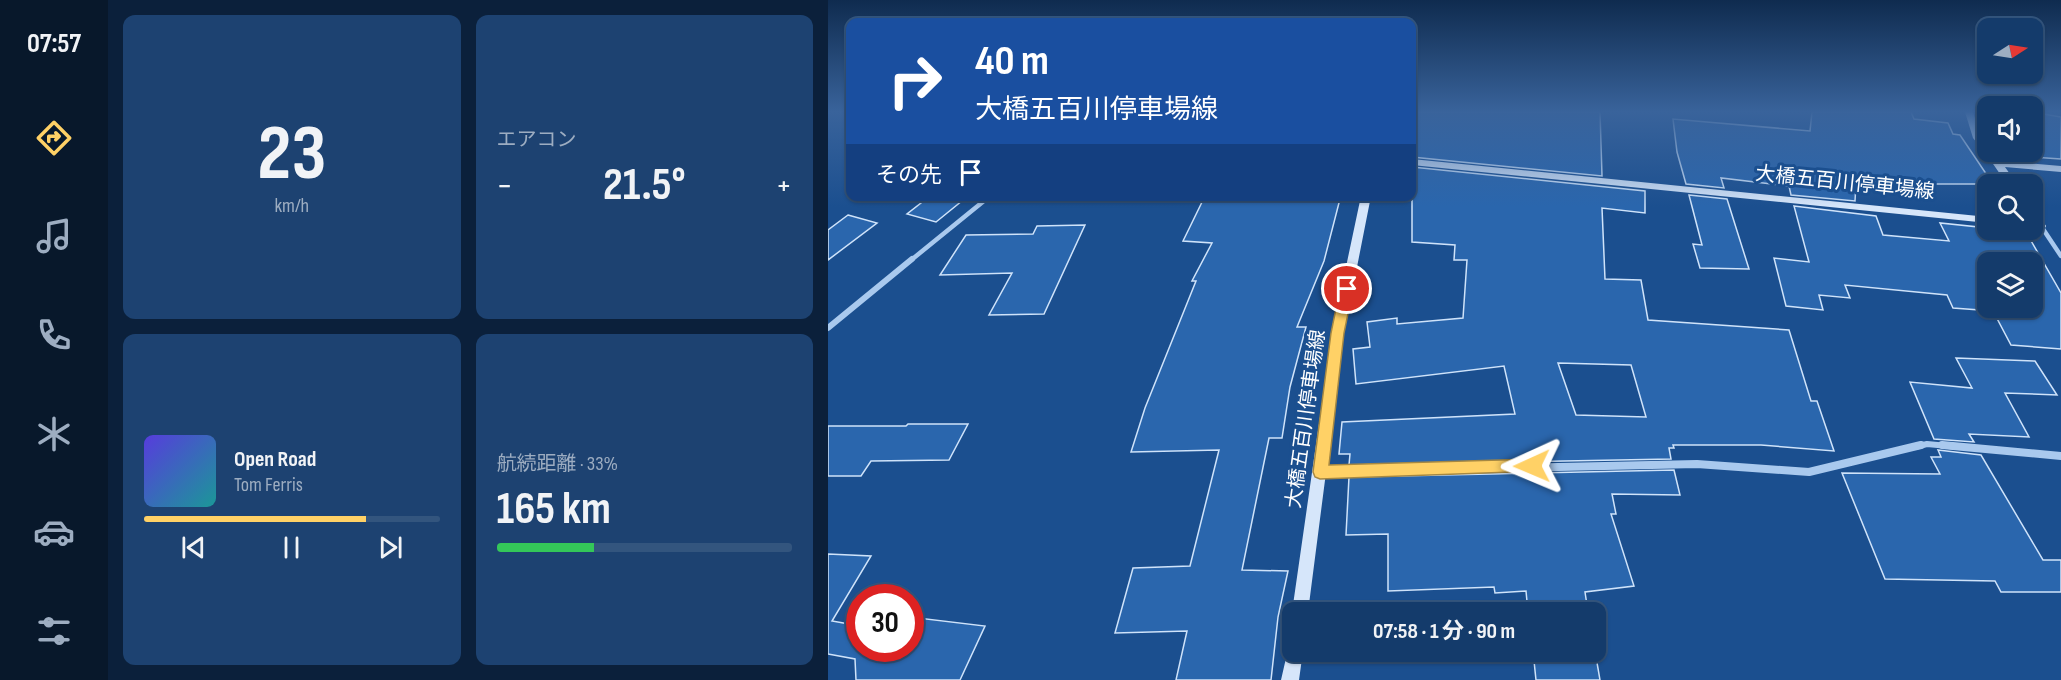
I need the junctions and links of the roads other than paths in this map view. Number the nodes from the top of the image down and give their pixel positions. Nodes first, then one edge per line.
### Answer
1 (1416, 162) edge
2 (1998, 164) joint
3 (2061, 169) edge
4 (2005, 174) edge
5 (984, 201) edge
6 (1365, 201) edge
7 (1977, 219) edge
8 (2043, 232) edge
9 (2061, 255) edge
10 (828, 328) edge
11 (2061, 456) edge
12 (1320, 472) junction
13 (1301, 602) edge
14 (1293, 662) edge
15 (1290, 680) edge

1 - 7 main road, 大橋五百川停車場線
2 - 3 main road
2 - 4 main road
5 - 10 street
6 - 12 main road, 大橋五百川停車場線
8 - 9 street
11 - 12 street
12 - 13 main road, 大橋五百川停車場線
14 - 15 main road

